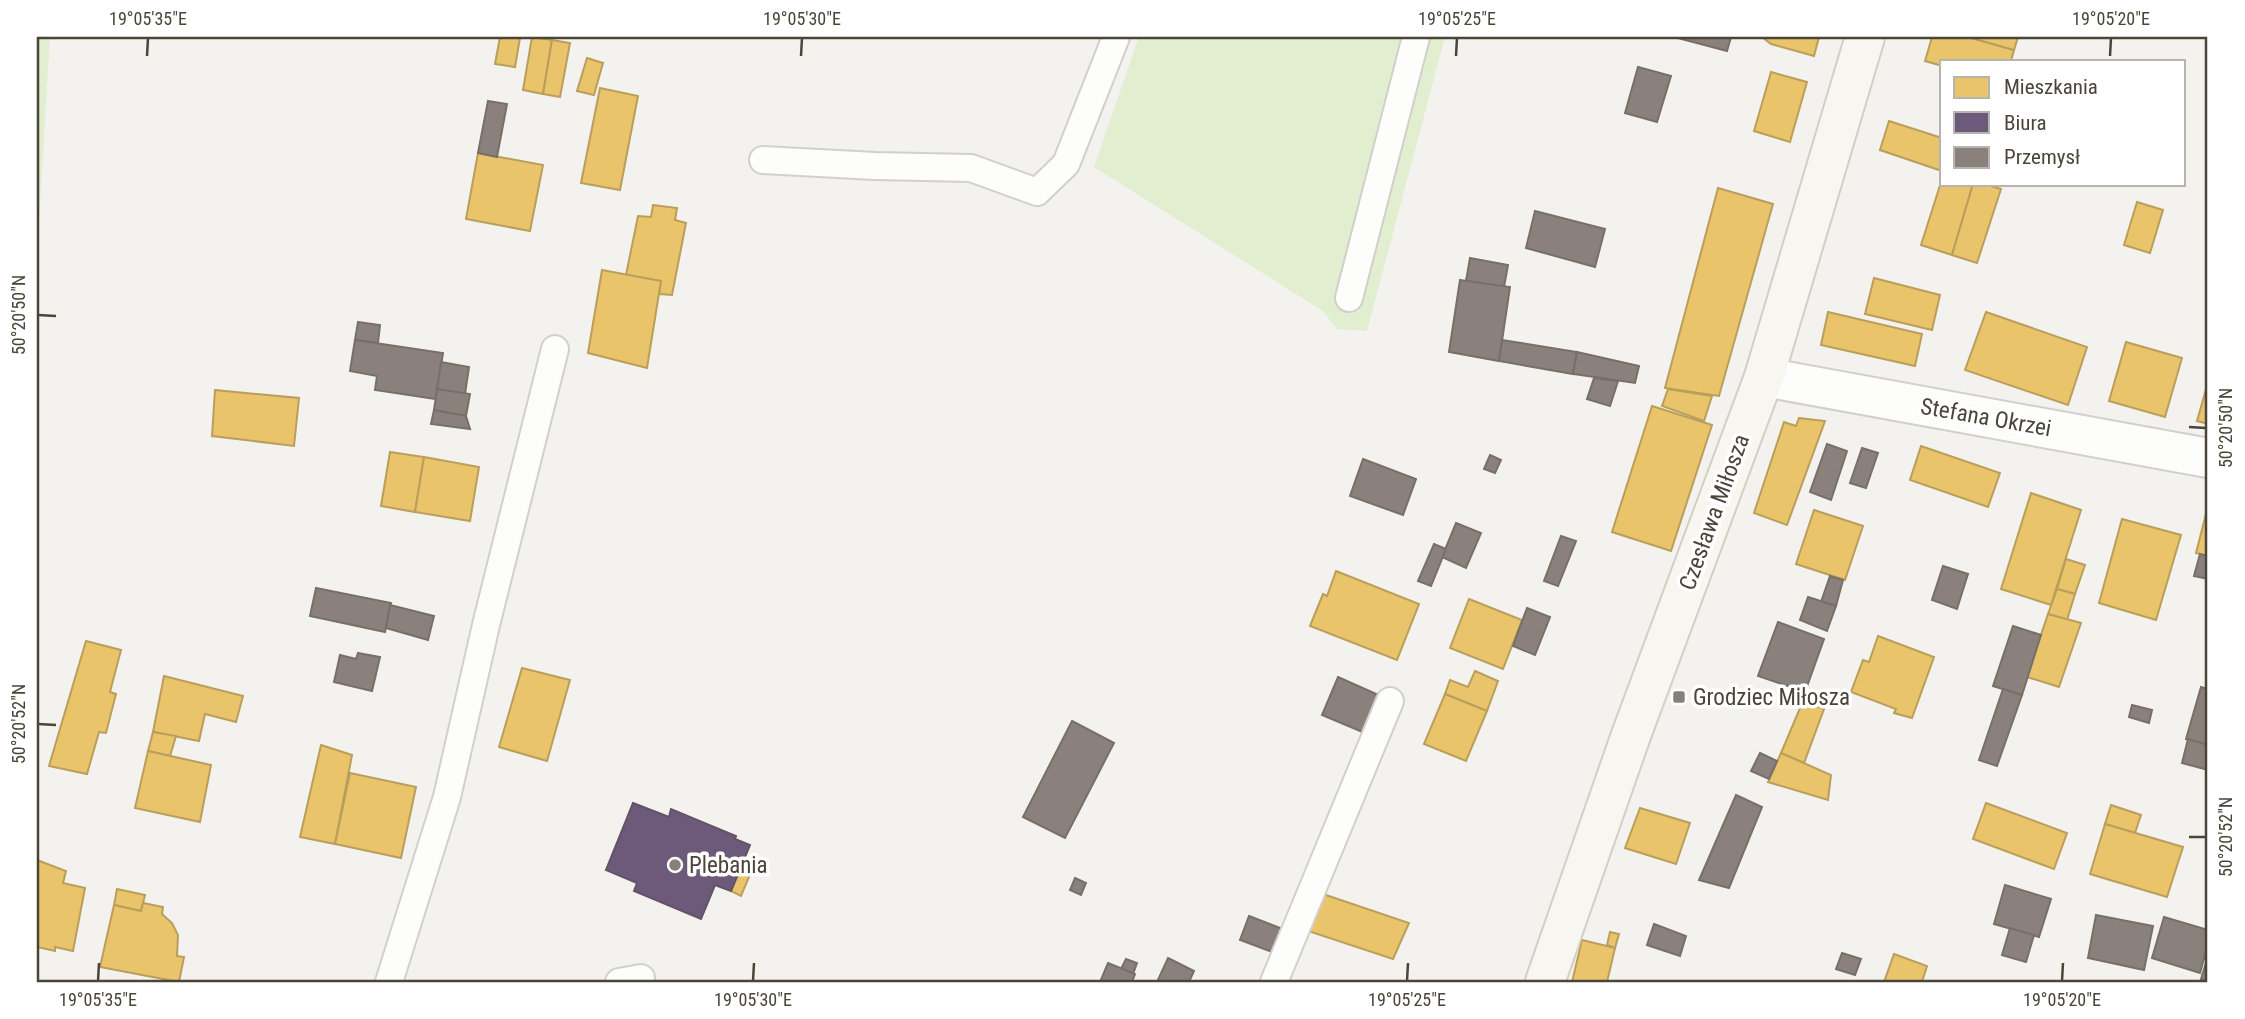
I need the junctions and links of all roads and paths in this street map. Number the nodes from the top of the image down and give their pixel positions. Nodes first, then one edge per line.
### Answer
1 (1116, 37) edge
2 (1416, 37) edge
3 (1866, 37) edge
4 (763, 160) dead end
5 (1349, 298) dead end
6 (555, 349) dead end
7 (1764, 377) junction
8 (2208, 458) edge
9 (1390, 701) dead end
10 (389, 982) edge
11 (1273, 982) edge
12 (1545, 982) edge

1 - 4 lane
2 - 5 lane
3 - 7 street, Czesława Miłosza
6 - 10 lane
7 - 8 street, Stefana Okrzei
7 - 12 street, Czesława Miłosza
9 - 11 lane

